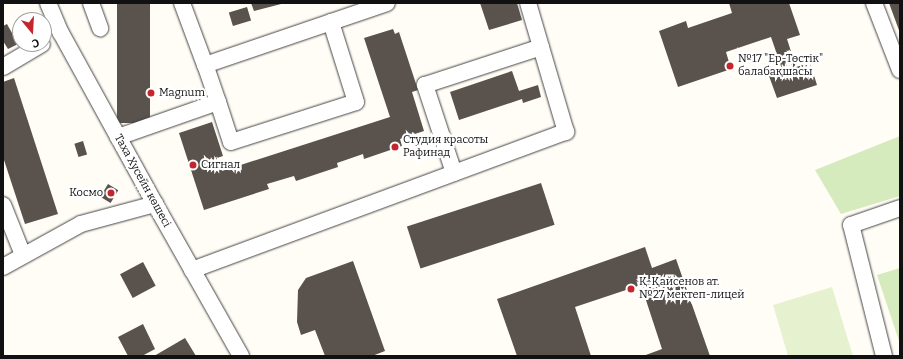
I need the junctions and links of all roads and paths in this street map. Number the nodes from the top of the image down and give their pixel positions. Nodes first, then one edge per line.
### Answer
1 (48, 3) edge
2 (91, 3) edge
3 (182, 3) edge
4 (387, 3) edge
5 (528, 3) edge
6 (874, 3) edge
7 (331, 22) junction
8 (100, 28) dead end
9 (61, 33) junction
10 (52, 38) edge
11 (541, 47) junction
12 (28, 52) edge
13 (205, 65) junction
14 (3, 67) edge
15 (900, 70) edge
16 (218, 102) junction
17 (118, 137) junction
18 (454, 173) junction
19 (155, 204) junction
20 (3, 205) edge
21 (900, 208) edge
22 (23, 256) junction
23 (3, 267) edge
24 (192, 270) junction
25 (241, 356) edge
26 (884, 356) edge

1 - 9 street, Таха Хусейн көшесі
2 - 8 street
3 - 13 street
4 - 7 street
5 - 11 street
6 - 15 street
7 - 13 street
7 - 16 street
9 - 10 street
9 - 17 street, Таха Хусейн көшесі
11 - 18 street
11 - 18 street
12 - 14 street
13 - 16 street
16 - 17 street
17 - 19 street, Таха Хусейн көшесі
18 - 24 street
19 - 22 street
19 - 24 street, Таха Хусейн көшесі
20 - 22 street
21 - 26 street
22 - 23 street
24 - 25 street, Таха Хусейн көшесі

